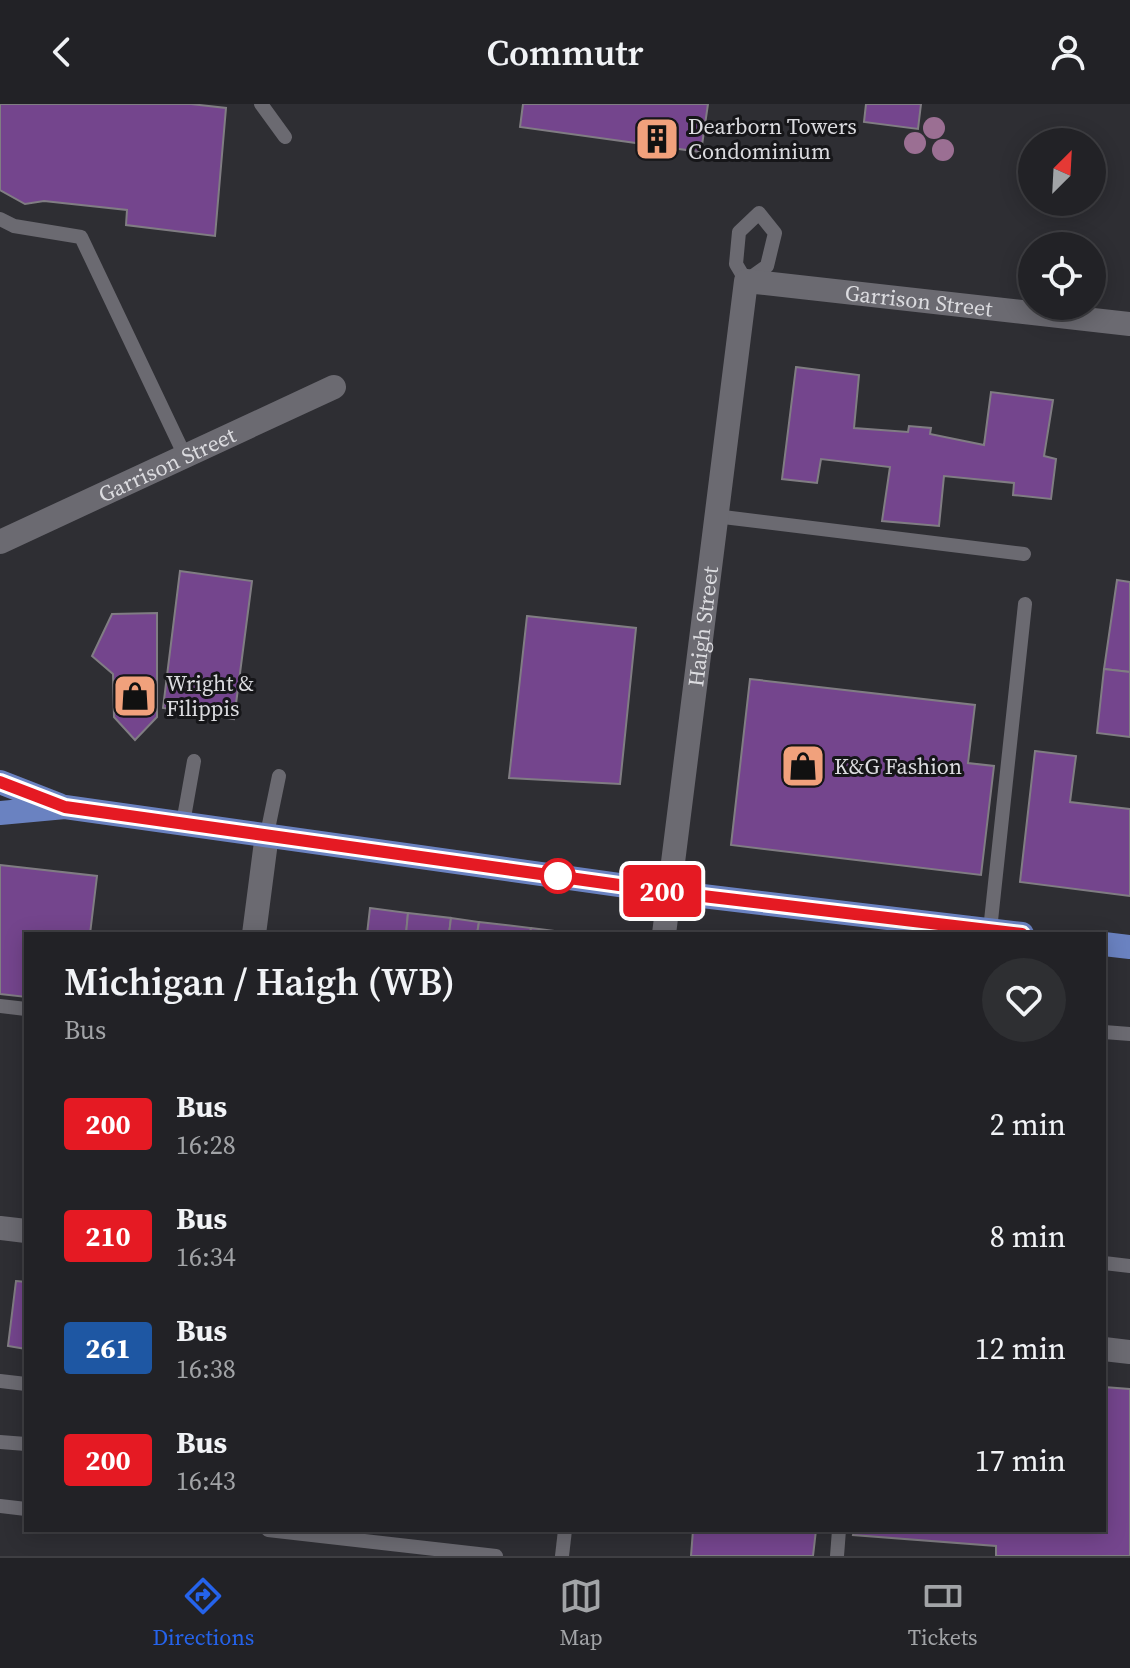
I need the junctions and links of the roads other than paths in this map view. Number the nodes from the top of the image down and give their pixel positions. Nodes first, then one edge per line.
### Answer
1 (261, 104) edge
2 (285, 137) dead end
3 (0, 219) edge
4 (741, 317) joint
5 (1130, 324) edge
6 (334, 387) dead end
7 (185, 456) junction
8 (715, 516) junction
9 (0, 542) edge
10 (1024, 554) dead end
11 (1025, 604) dead end
12 (194, 761) dead end
13 (279, 776) dead end
14 (0, 782) edge
15 (65, 807) junction
16 (0, 813) edge
17 (183, 823) junction
18 (267, 834) junction
19 (669, 892) junction
20 (990, 930) junction
21 (254, 932) edge
22 (664, 932) edge
23 (1002, 932) edge
24 (1106, 944) edge
25 (1130, 947) edge
26 (0, 1006) edge
27 (24, 1009) edge
28 (1106, 1032) edge
29 (1130, 1034) edge
30 (0, 1228) edge
31 (24, 1231) edge
32 (1106, 1263) edge
33 (1130, 1266) edge
34 (1106, 1349) edge
35 (1130, 1352) edge
36 (0, 1381) edge
37 (24, 1384) edge
38 (0, 1442) edge
39 (24, 1444) edge
40 (0, 1506) edge
41 (24, 1509) edge
42 (286, 1532) edge
43 (565, 1532) edge
44 (839, 1532) edge
45 (496, 1556) edge
46 (562, 1556) edge
47 (837, 1556) edge

1 - 2 lane
3 - 7 lane
4 - 5 street, Garrison Street
4 - 8 street, Haigh Street
6 - 7 street, Garrison Street
7 - 9 street, Garrison Street
8 - 10 lane
8 - 19 street, Haigh Street
11 - 20 lane
12 - 17 lane
13 - 18 lane
14 - 15 main road
15 - 16 main road
15 - 17 main road
17 - 18 main road
18 - 19 main road
18 - 21 street
19 - 20 main road
19 - 22 street, Haigh Street
20 - 23 main road
24 - 25 main road
26 - 27 lane
28 - 29 lane
30 - 31 street
32 - 33 lane
34 - 35 street
36 - 37 lane
38 - 39 lane
40 - 41 lane
42 - 45 lane
43 - 46 lane
44 - 47 lane

